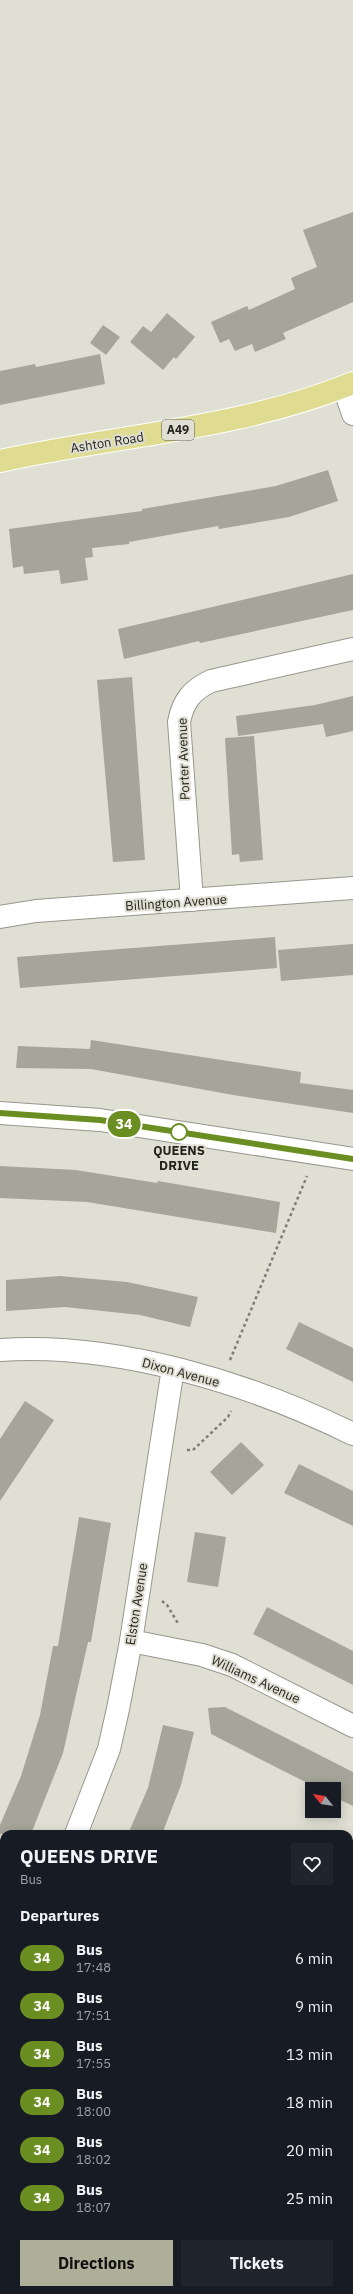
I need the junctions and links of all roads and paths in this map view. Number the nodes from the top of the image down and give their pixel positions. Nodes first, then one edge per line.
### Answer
1 (348, 385) edge
2 (353, 414) edge
3 (0, 461) edge
4 (353, 649) edge
5 (353, 888) edge
6 (192, 900) junction
7 (0, 917) edge
8 (0, 1113) edge
9 (353, 1159) edge
10 (309, 1170) dead end
11 (0, 1350) edge
12 (228, 1366) dead end
13 (173, 1368) junction
14 (231, 1411) dead end
15 (353, 1434) edge
16 (187, 1450) dead end
17 (162, 1601) dead end
18 (182, 1631) dead end
19 (131, 1641) junction
20 (353, 1726) edge
21 (78, 1830) edge

1 - 2 street
1 - 3 main road, Ashton Road / A49
4 - 6 street, Porter Avenue
5 - 6 street, Billington Avenue
6 - 7 street, Billington Avenue
8 - 9 street
10 - 12 path
11 - 13 street, Dixon Avenue
13 - 15 street, Dixon Avenue
13 - 19 street, Elston Avenue
14 - 16 path
17 - 18 path
19 - 20 street, Williams Avenue
19 - 21 street, Elston Avenue

